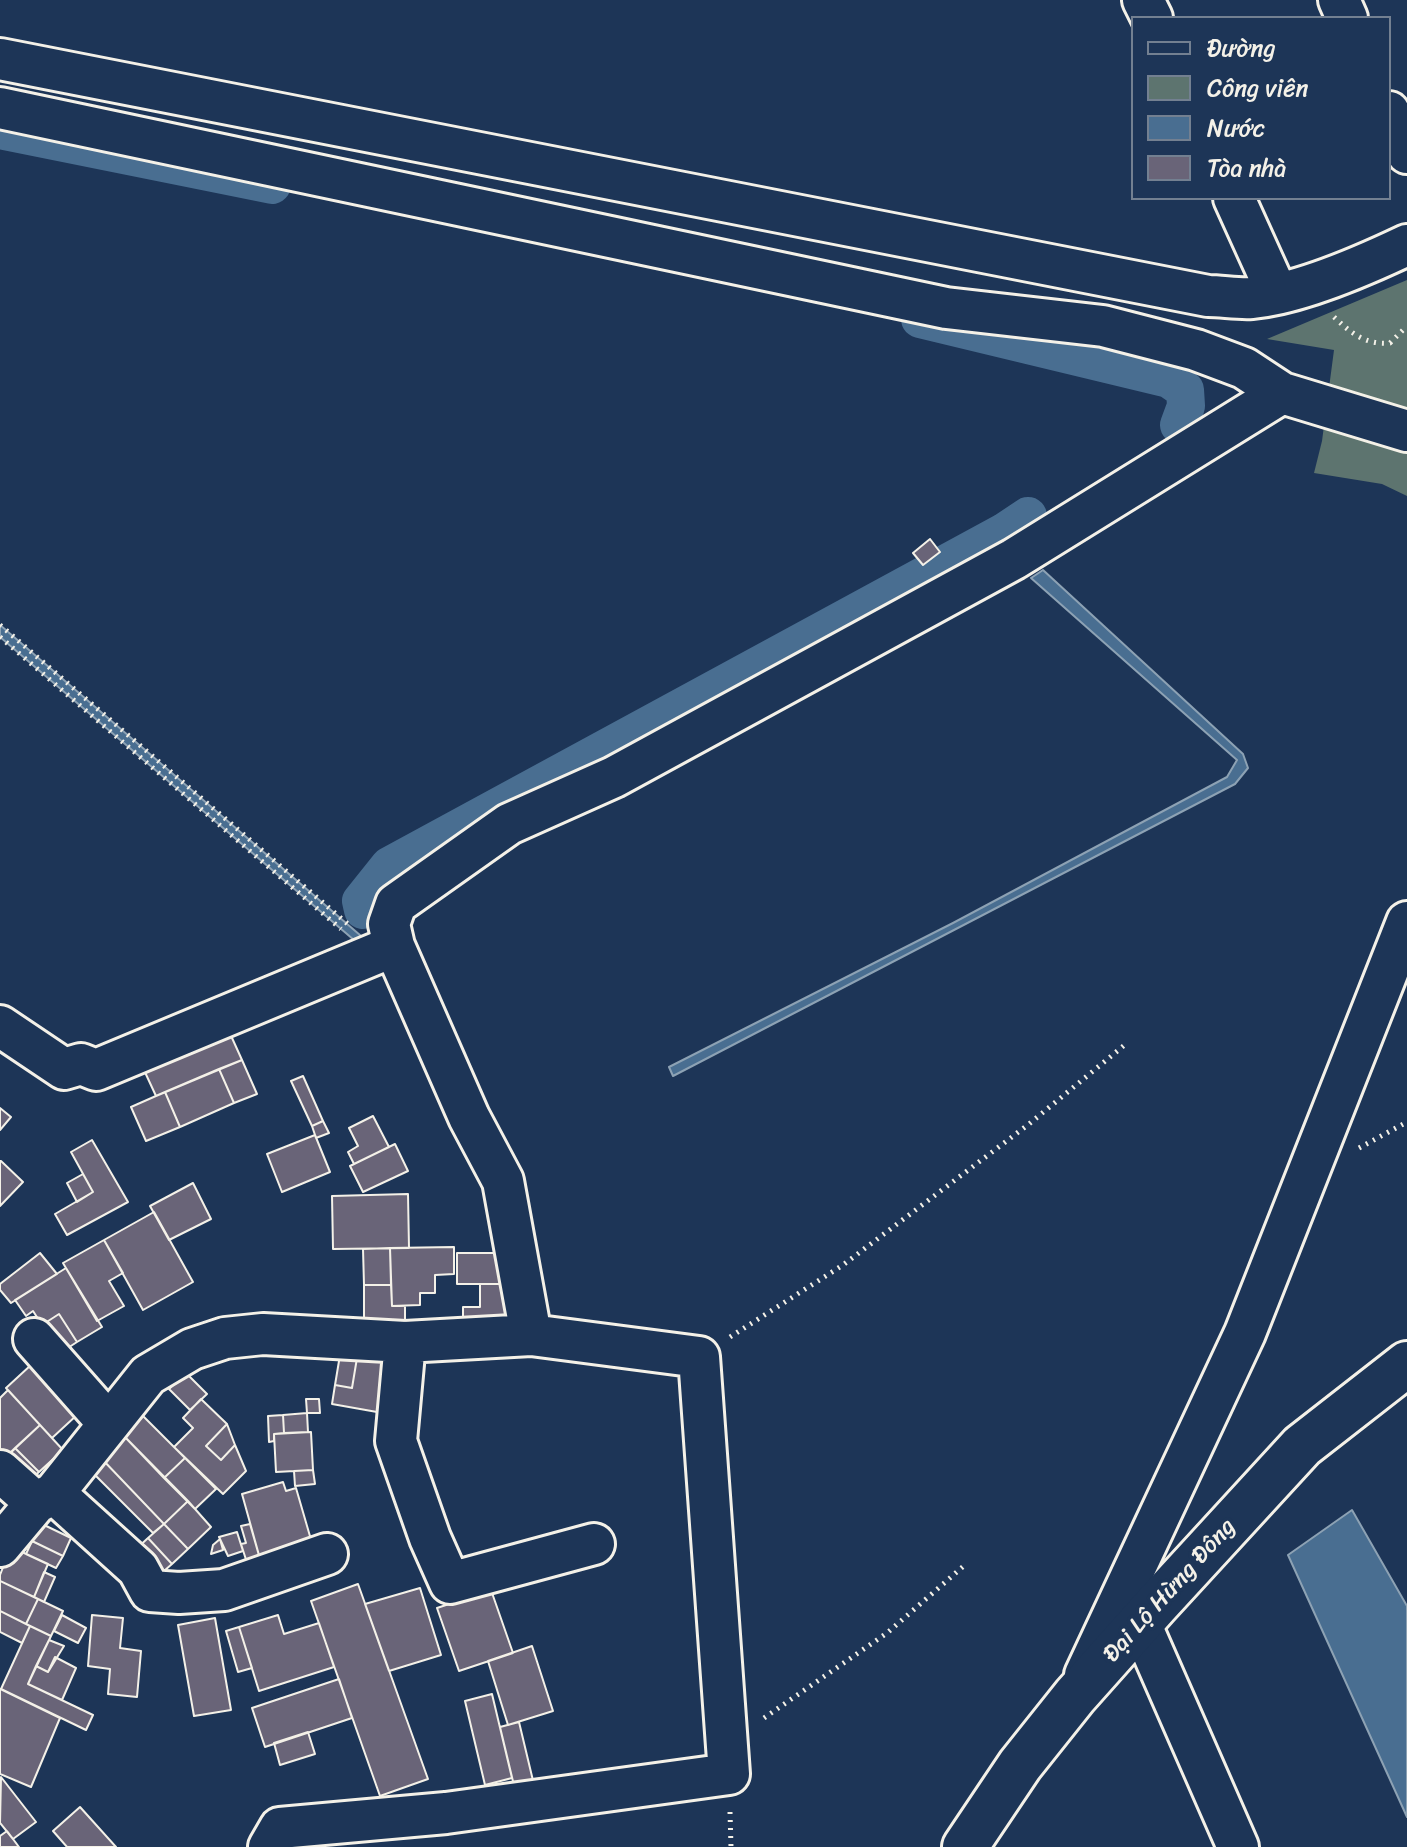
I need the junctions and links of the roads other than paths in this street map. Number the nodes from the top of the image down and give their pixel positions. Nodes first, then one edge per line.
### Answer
1 (0, 59) edge
2 (0, 108) edge
3 (1391, 117) edge
4 (1407, 153) edge
5 (1235, 200) edge
6 (1407, 245) edge
7 (1277, 293) junction
8 (1282, 393) junction
9 (1407, 431) edge
10 (1407, 922) edge
11 (382, 951) junction
12 (0, 1026) edge
13 (531, 1335) junction
14 (34, 1339) dead end
15 (405, 1342) junction
16 (1407, 1364) edge
17 (109, 1424) junction
18 (0, 1471) edge
19 (45, 1498) junction
20 (594, 1544) dead end
21 (0, 1546) edge
22 (327, 1554) dead end
23 (1140, 1623) junction
24 (1075, 1696) junction
25 (269, 1847) edge
26 (965, 1847) edge
27 (1238, 1847) edge

1 - 7 street
2 - 8 street
3 - 4 street
5 - 7 street
6 - 7 street
8 - 9 street
8 - 11 street
10 - 24 street
11 - 12 street
11 - 13 street
13 - 15 street
13 - 25 street
14 - 17 street
15 - 17 street
15 - 20 street
16 - 23 street, Đại Lộ Hừng Đông
17 - 19 street
18 - 19 street
19 - 21 street
19 - 22 street
23 - 24 street, Đại Lộ Hừng Đông
23 - 27 street
24 - 26 street, Đại Lộ Hừng Đông

